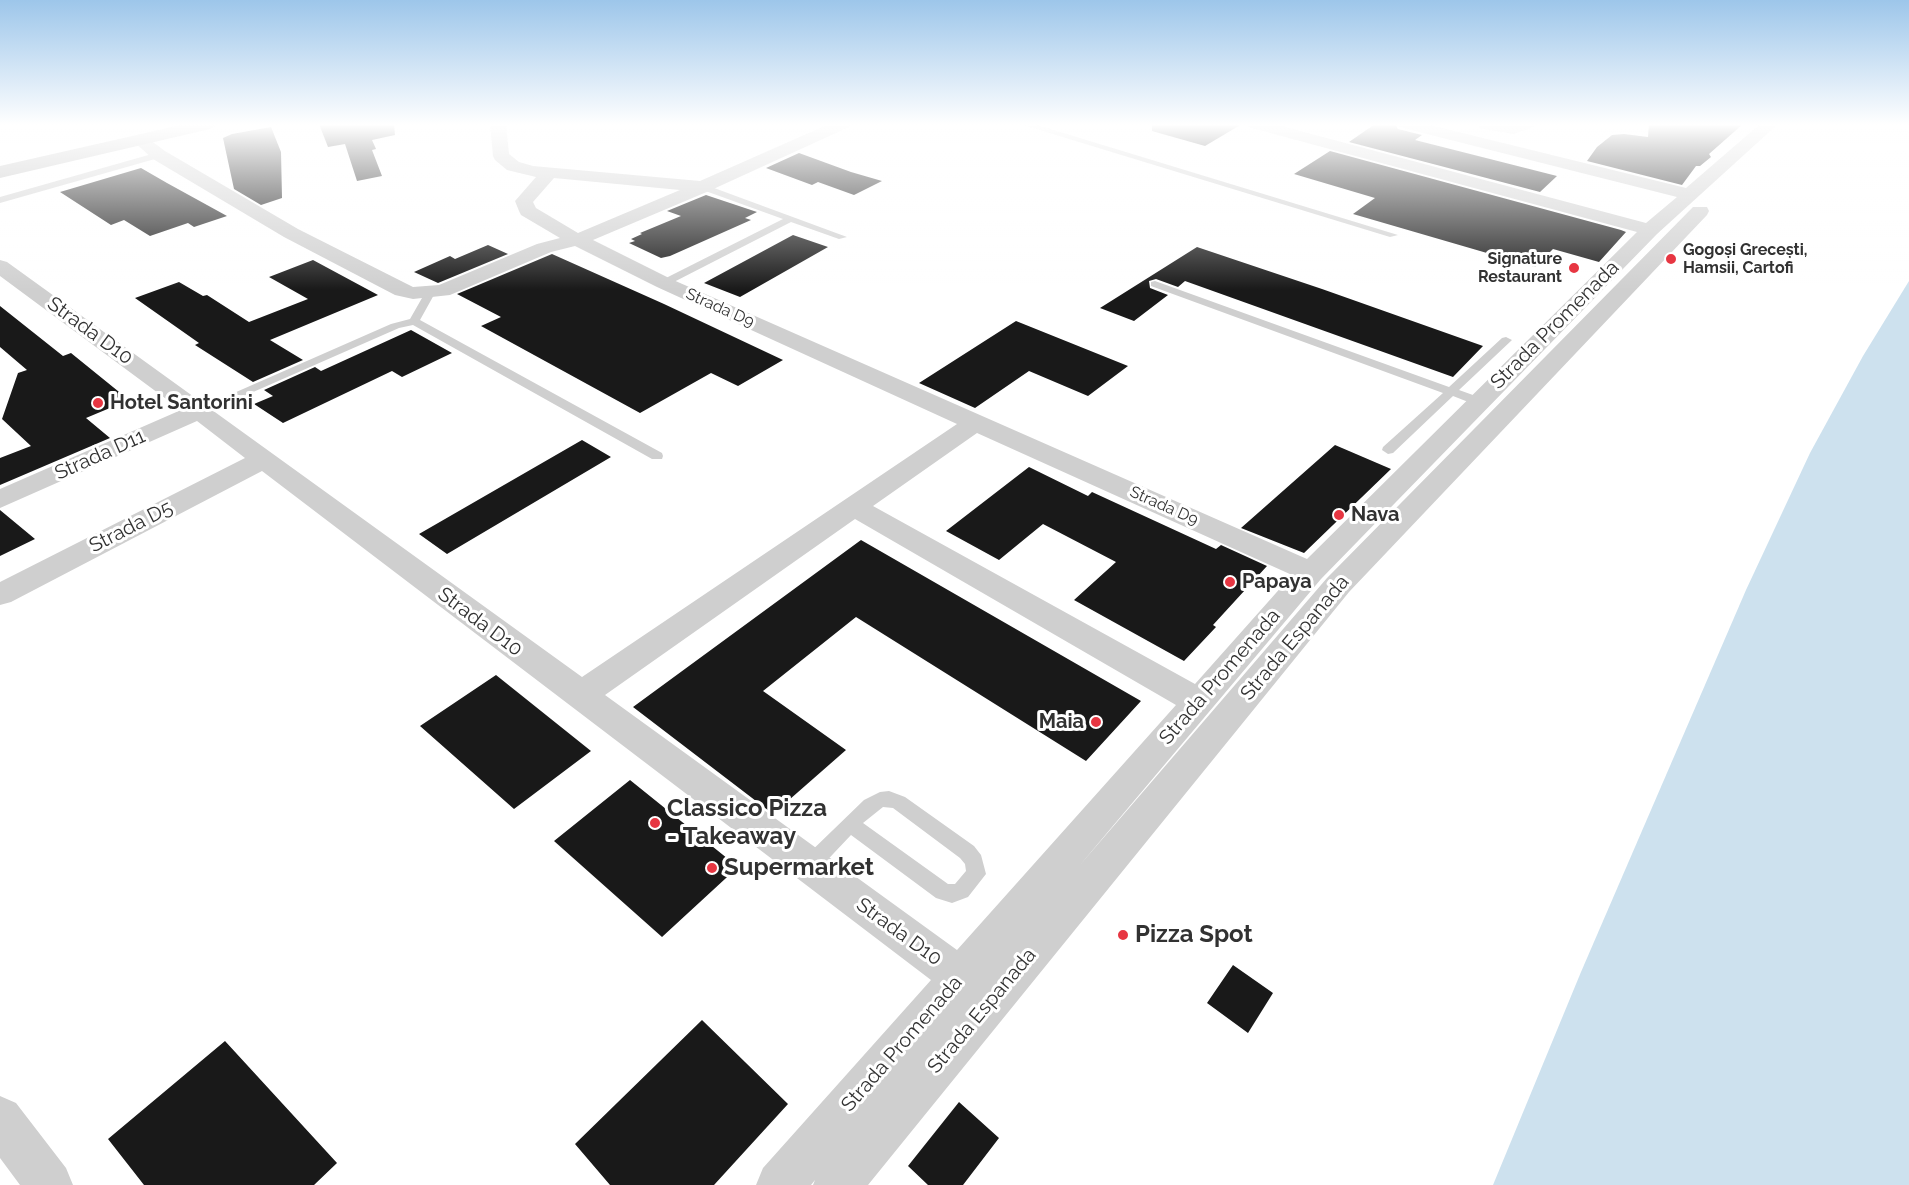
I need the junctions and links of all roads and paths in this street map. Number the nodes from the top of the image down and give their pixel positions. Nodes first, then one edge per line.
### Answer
1 (73, 179) edge
2 (201, 179) edge
3 (543, 179) edge
4 (624, 179) edge
5 (720, 179) edge
6 (1208, 179) edge
7 (1461, 179) edge
8 (1627, 179) edge
9 (1708, 179) edge
10 (1732, 179) edge
11 (703, 187) junction
12 (1690, 195) junction
13 (0, 200) edge
14 (790, 219) junction
15 (1650, 230) junction
16 (1393, 235) dead end
17 (842, 237) dead end
18 (577, 240) junction
19 (0, 266) edge
20 (664, 283) junction
21 (1155, 284) dead end
22 (430, 293) junction
23 (414, 321) junction
24 (1506, 340) dead end
25 (1465, 397) junction
26 (199, 411) junction
27 (975, 423) junction
28 (1388, 450) dead end
29 (657, 456) dead end
30 (262, 460) junction
31 (0, 499) edge
32 (854, 507) junction
33 (1311, 572) junction
34 (0, 595) edge
35 (579, 696) junction
36 (1199, 702) junction
37 (850, 824) junction
38 (809, 866) junction
39 (960, 977) junction
40 (0, 1119) edge
41 (49, 1185) edge
42 (780, 1185) edge
43 (837, 1185) edge

1 - 13 lane
2 - 22 street
3 - 18 street, Strada D9
4 - 11 street
5 - 11 street
6 - 16 lane
7 - 15 street
8 - 12 street
9 - 12 street, Strada Promenada
10 - 43 street, Strada Espanada
11 - 14 lane
11 - 18 street
12 - 15 street, Strada Promenada
14 - 17 lane
14 - 20 lane
15 - 25 street, Strada Promenada
18 - 20 street, Strada D9
18 - 22 street
19 - 26 street, Strada D10
20 - 27 street, Strada D9
21 - 25 lane
22 - 23 lane
23 - 26 lane
23 - 29 lane
24 - 25 lane
25 - 28 lane
25 - 33 street, Strada Promenada
26 - 30 street, Strada D10
26 - 31 street, Strada D11
27 - 32 street
27 - 33 street, Strada D9
30 - 34 street, Strada D5
30 - 35 street, Strada D10
32 - 35 street
32 - 36 street
33 - 36 street, Strada Promenada
35 - 38 street, Strada D10
36 - 39 street, Strada Promenada
37 - 37 lane
37 - 38 lane
38 - 39 street, Strada D10
39 - 42 street, Strada Promenada
40 - 41 street

